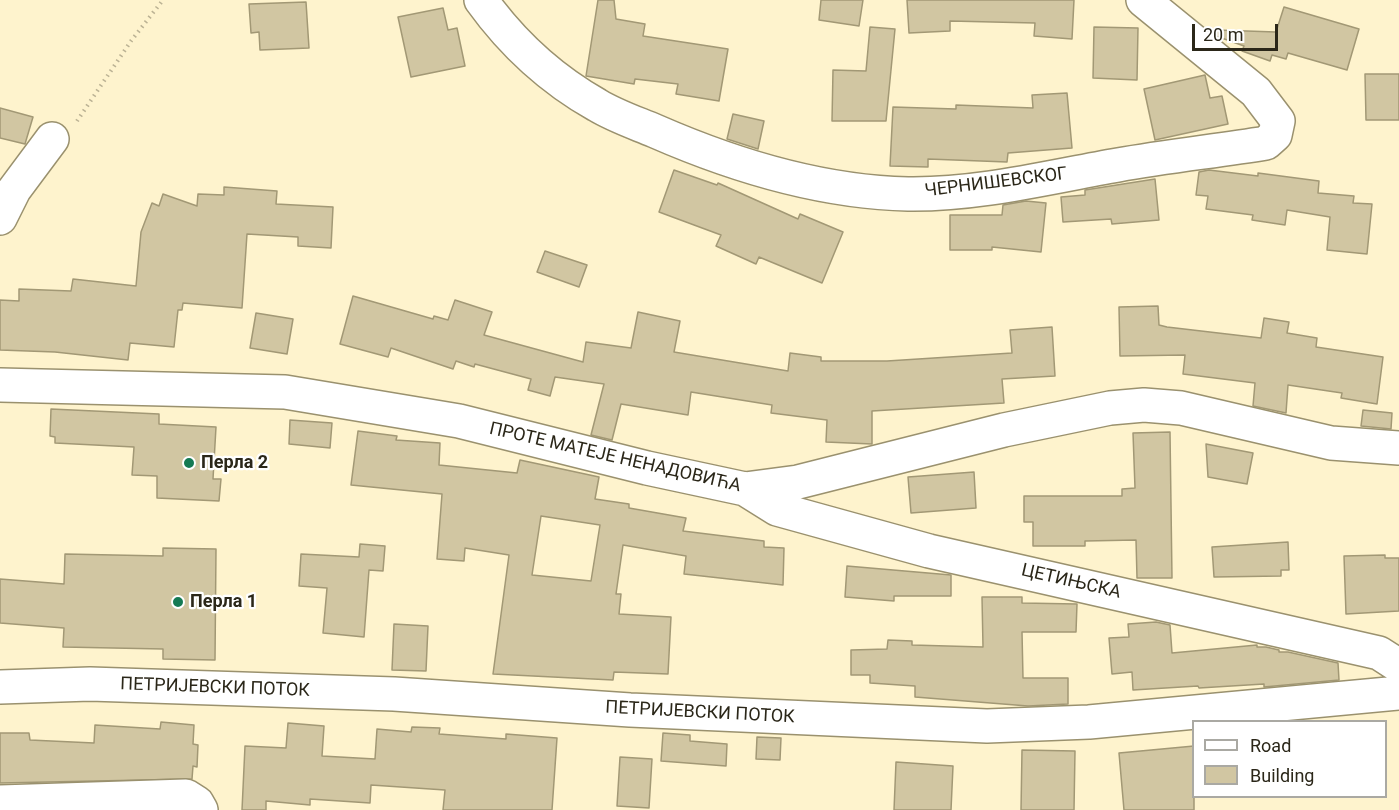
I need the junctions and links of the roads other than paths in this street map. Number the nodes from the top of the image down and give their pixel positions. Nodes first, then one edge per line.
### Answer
1 (481, 0) edge
2 (1143, 0) edge
3 (52, 139) road end
4 (0, 218) edge
5 (0, 385) edge
6 (1399, 448) edge
7 (745, 489) junction
8 (1399, 666) edge
9 (0, 687) edge
10 (1399, 693) edge
11 (0, 802) edge
12 (201, 810) edge

1 - 2 street, ЧЕРНИШЕВСКОГ
3 - 4 street
5 - 7 street, ПРОТЕ МАТЕЈЕ НЕНАДОВИЋА
6 - 7 street, ПРОТЕ МАТЕЈЕ НЕНАДОВИЋА
7 - 8 street, ЦЕТИЊСКА
9 - 10 street, ПЕТРИЈЕВСКИ ПОТОК
11 - 12 street

